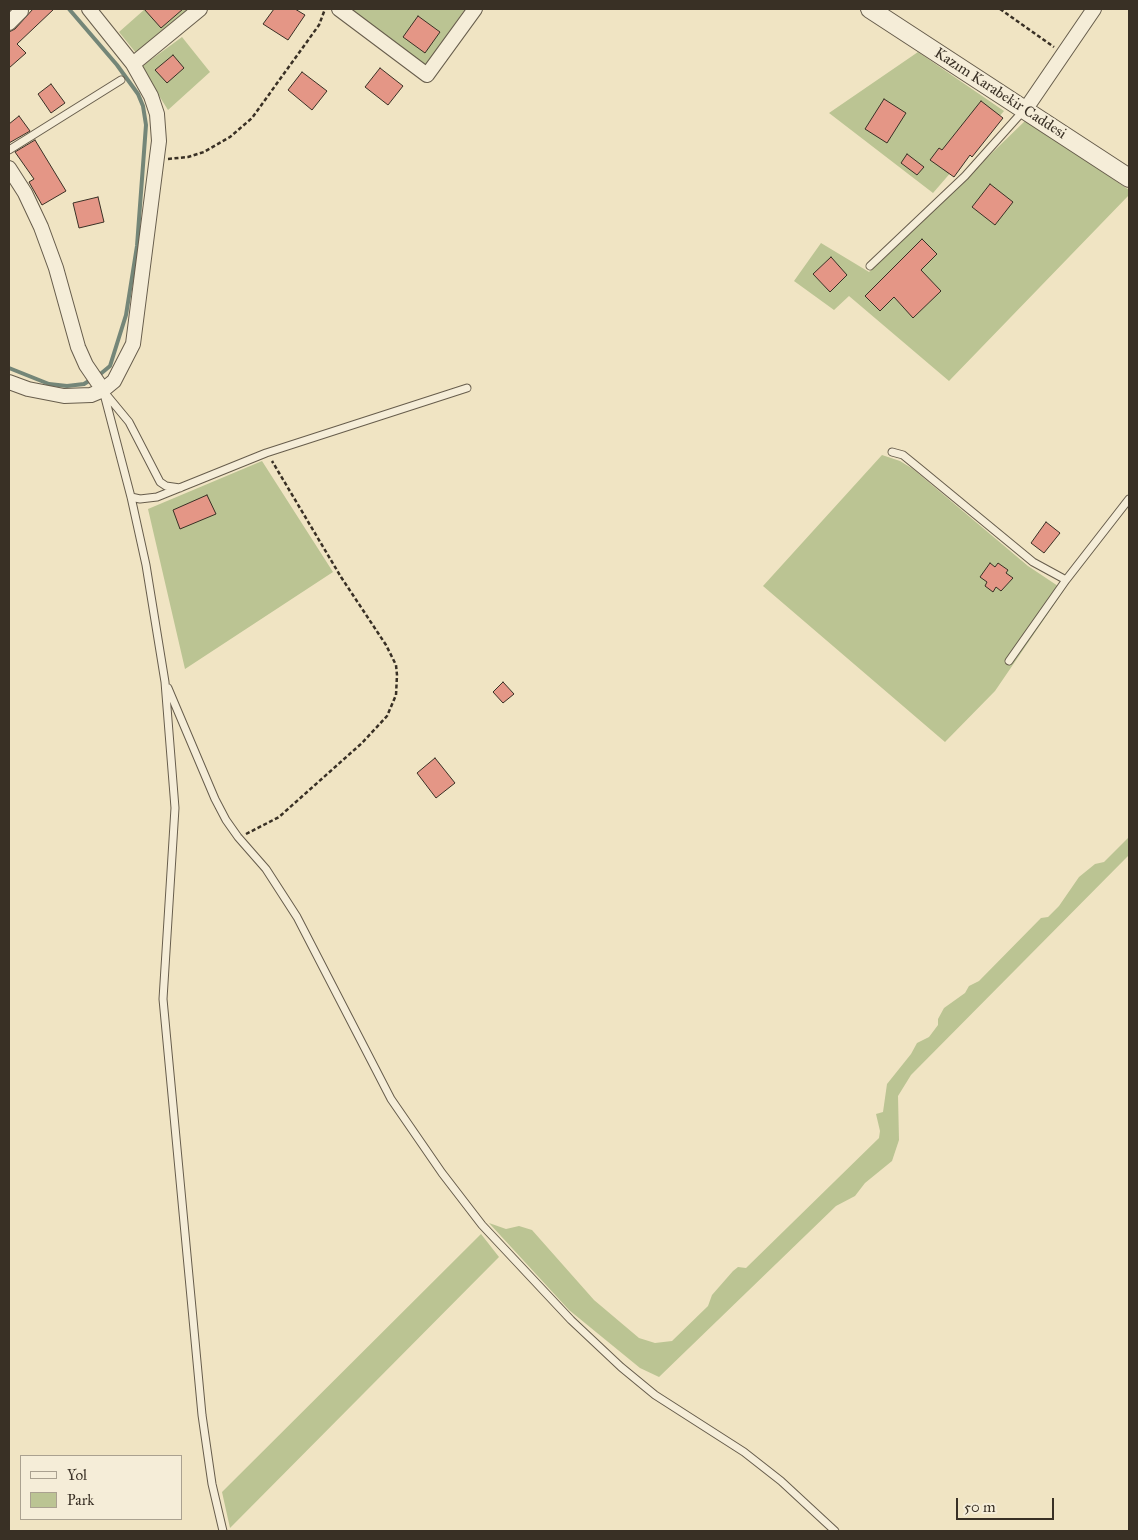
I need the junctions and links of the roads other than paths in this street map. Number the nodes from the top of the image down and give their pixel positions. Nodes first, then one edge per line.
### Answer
1 (89, 9) edge
2 (200, 9) edge
3 (339, 9) edge
4 (475, 9) edge
5 (870, 9) edge
6 (1094, 9) edge
7 (22, 11) dead end
8 (9, 23) edge
9 (133, 64) junction
10 (121, 80) dead end
11 (1024, 110) junction
12 (9, 150) edge
13 (9, 168) edge
14 (1129, 178) edge
15 (870, 266) dead end
16 (9, 382) edge
17 (101, 388) junction
18 (467, 388) dead end
19 (892, 452) dead end
20 (180, 488) junction
21 (131, 497) junction
22 (1129, 499) edge
23 (1066, 580) junction
24 (1009, 661) dead end
25 (165, 682) junction
26 (223, 1531) edge
27 (835, 1531) edge

1 - 9 street
2 - 9 street
3 - 4 street
5 - 11 street, Kazım Karabekir Caddesi
6 - 11 street
7 - 8 street
9 - 17 street
10 - 12 lane
11 - 14 street, Kazım Karabekir Caddesi
11 - 15 lane
13 - 17 street
16 - 17 street
17 - 20 lane
17 - 21 lane
18 - 20 lane
19 - 23 lane
20 - 21 lane
21 - 25 lane
22 - 23 lane
23 - 24 lane
25 - 26 lane
25 - 27 lane

